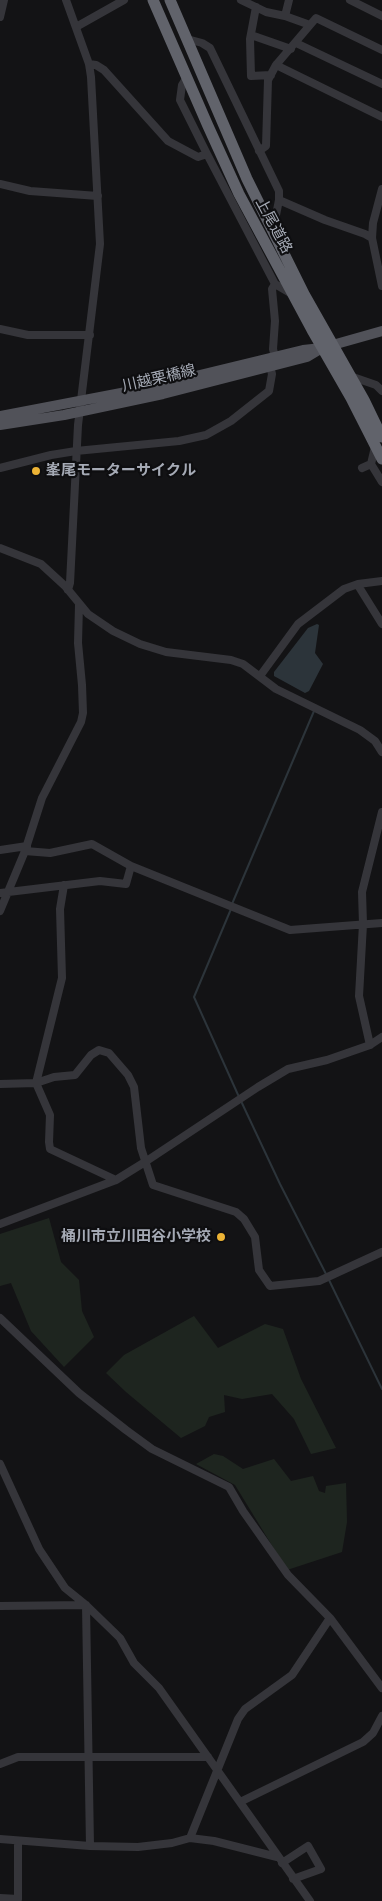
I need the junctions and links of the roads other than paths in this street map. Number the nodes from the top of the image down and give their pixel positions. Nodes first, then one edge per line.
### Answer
1 (4, 0) edge
2 (66, 0) edge
3 (124, 0) edge
4 (153, 0) edge
5 (170, 0) edge
6 (241, 0) edge
7 (289, 0) edge
8 (350, 0) edge
9 (253, 4) edge
10 (285, 16) junction
11 (382, 16) edge
12 (0, 17) edge
13 (310, 25) junction
14 (76, 27) junction
15 (251, 35) junction
16 (186, 39) junction
17 (293, 46) junction
18 (382, 50) edge
19 (89, 64) junction
20 (276, 65) junction
21 (271, 75) junction
22 (187, 77) junction
23 (382, 84) edge
24 (382, 116) edge
25 (259, 151) junction
26 (206, 154) junction
27 (0, 184) edge
28 (382, 189) edge
29 (98, 196) junction
30 (278, 200) junction
31 (379, 212) edge
32 (272, 230) junction
33 (372, 238) junction
34 (274, 284) junction
35 (382, 286) edge
36 (293, 296) junction
37 (0, 329) edge
38 (382, 331) edge
39 (90, 335) junction
40 (327, 346) junction
41 (273, 362) junction
42 (350, 376) junction
43 (382, 391) edge
44 (82, 400) junction
45 (80, 412) junction
46 (0, 416) edge
47 (0, 425) edge
48 (379, 442) edge
49 (76, 451) junction
50 (377, 462) edge
51 (0, 468) edge
52 (362, 468) dead end
53 (382, 482) edge
54 (0, 548) edge
55 (382, 581) edge
56 (359, 587) dead end
57 (68, 590) junction
58 (79, 605) junction
59 (382, 624) edge
60 (260, 676) junction
61 (382, 752) edge
62 (382, 812) edge
63 (26, 848) junction
64 (0, 850) edge
65 (131, 866) junction
66 (64, 885) junction
67 (9, 892) junction
68 (0, 893) edge
69 (0, 911) edge
70 (382, 923) edge
71 (363, 924) junction
72 (382, 1037) edge
73 (370, 1045) junction
74 (36, 1083) junction
75 (0, 1084) edge
76 (145, 1162) junction
77 (116, 1180) junction
78 (0, 1224) edge
79 (382, 1252) edge
80 (0, 1318) edge
81 (0, 1464) edge
82 (86, 1605) junction
83 (0, 1606) edge
84 (330, 1618) junction
85 (382, 1688) edge
86 (382, 1716) edge
87 (208, 1757) junction
88 (87, 1758) junction
89 (0, 1764) edge
90 (218, 1771) junction
91 (240, 1802) junction
92 (190, 1838) junction
93 (0, 1839) edge
94 (18, 1842) junction
95 (90, 1846) junction
96 (280, 1860) junction
97 (293, 1879) junction
98 (0, 1898) edge
99 (310, 1901) edge

1 - 12 street
2 - 14 street
3 - 14 street
4 - 22 highway, 上尾道路
5 - 16 highway, 上尾道路
6 - 9 street
7 - 10 street
8 - 11 street
9 - 10 street
9 - 15 street
10 - 13 street
13 - 17 street
13 - 18 street
14 - 19 street
15 - 17 street
15 - 21 street
16 - 25 street
16 - 32 highway, 上尾道路
17 - 20 street
17 - 23 street
19 - 26 street
19 - 29 street
20 - 21 street
20 - 24 street
21 - 25 street
22 - 26 street
22 - 36 highway, 上尾道路
25 - 30 street
26 - 34 street
27 - 29 street
28 - 31 street
29 - 39 street
30 - 32 street
30 - 33 street
31 - 33 street
32 - 40 highway, 上尾道路
33 - 35 street
34 - 36 street
34 - 41 street
36 - 40 highway, 上尾道路
37 - 39 street
38 - 40 main road, 川越栗橋線
39 - 44 street
40 - 41 main road, 川越栗橋線
40 - 42 highway, 上尾道路
40 - 48 highway, 上尾道路
41 - 44 main road, 川越栗橋線
41 - 45 main road, 川越栗橋線
41 - 49 street
42 - 43 street
42 - 48 highway, 上尾道路
44 - 45 street
44 - 46 main road, 川越栗橋線
45 - 47 main road, 川越栗橋線
45 - 49 street
48 - 50 highway, 上尾道路
49 - 51 street
49 - 57 street
50 - 52 street
50 - 53 street
54 - 57 street
55 - 60 street
56 - 59 street
57 - 58 street
58 - 60 street
58 - 63 street
60 - 61 street
62 - 71 street
63 - 64 street
63 - 65 street
63 - 67 street
65 - 66 street
65 - 71 street
66 - 67 street
66 - 74 street
67 - 68 street
67 - 69 street
70 - 71 street
71 - 73 street
72 - 73 street
73 - 76 street
74 - 75 street
74 - 76 street
74 - 77 street
76 - 77 street
76 - 79 street
77 - 78 street
80 - 84 street
81 - 82 street
82 - 83 street
82 - 87 street
82 - 88 street
84 - 85 street
84 - 90 street
86 - 91 street
87 - 88 street
87 - 90 street
88 - 89 street
88 - 95 street
90 - 91 street
90 - 92 street
91 - 96 street
92 - 95 street
92 - 96 street
93 - 94 street
94 - 95 street
94 - 98 street
96 - 97 street
96 - 97 street
97 - 99 street

